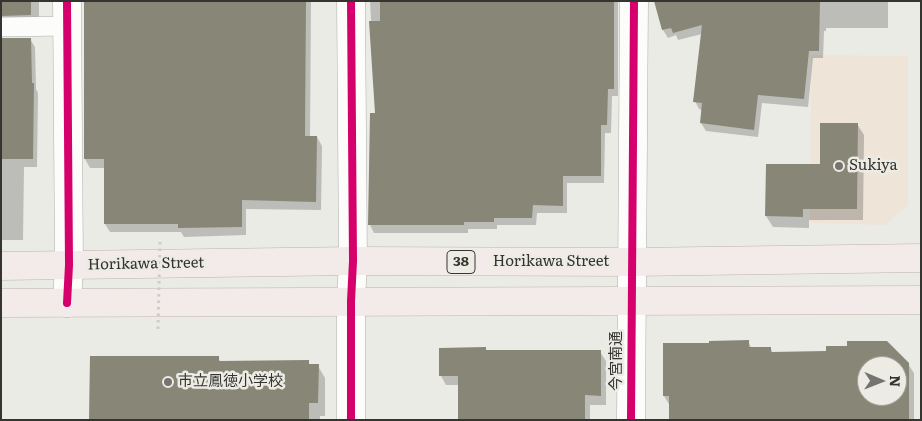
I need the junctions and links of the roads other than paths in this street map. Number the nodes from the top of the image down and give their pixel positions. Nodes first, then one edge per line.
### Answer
1 (351, 1) edge
2 (634, 1) edge
3 (67, 14) edge
4 (1, 27) edge
5 (921, 258) edge
6 (353, 261) junction
7 (632, 262) junction
8 (69, 265) junction
9 (1, 266) edge
10 (921, 300) edge
11 (351, 301) junction
12 (631, 301) junction
13 (1, 303) edge
14 (67, 303) junction
15 (351, 420) edge
16 (631, 420) edge

1 - 6 street
2 - 7 street, 今宮南通
3 - 4 lane
3 - 8 street
5 - 7 main road, Horikawa Street / 38
6 - 7 main road, Horikawa Street / 38
6 - 8 main road, Horikawa Street / 38
6 - 11 street
7 - 12 street, 今宮南通
8 - 9 main road, Horikawa Street / 38
8 - 14 street
10 - 12 main road
11 - 12 main road
11 - 14 main road
11 - 15 street
12 - 16 street, 今宮南通
13 - 14 main road

